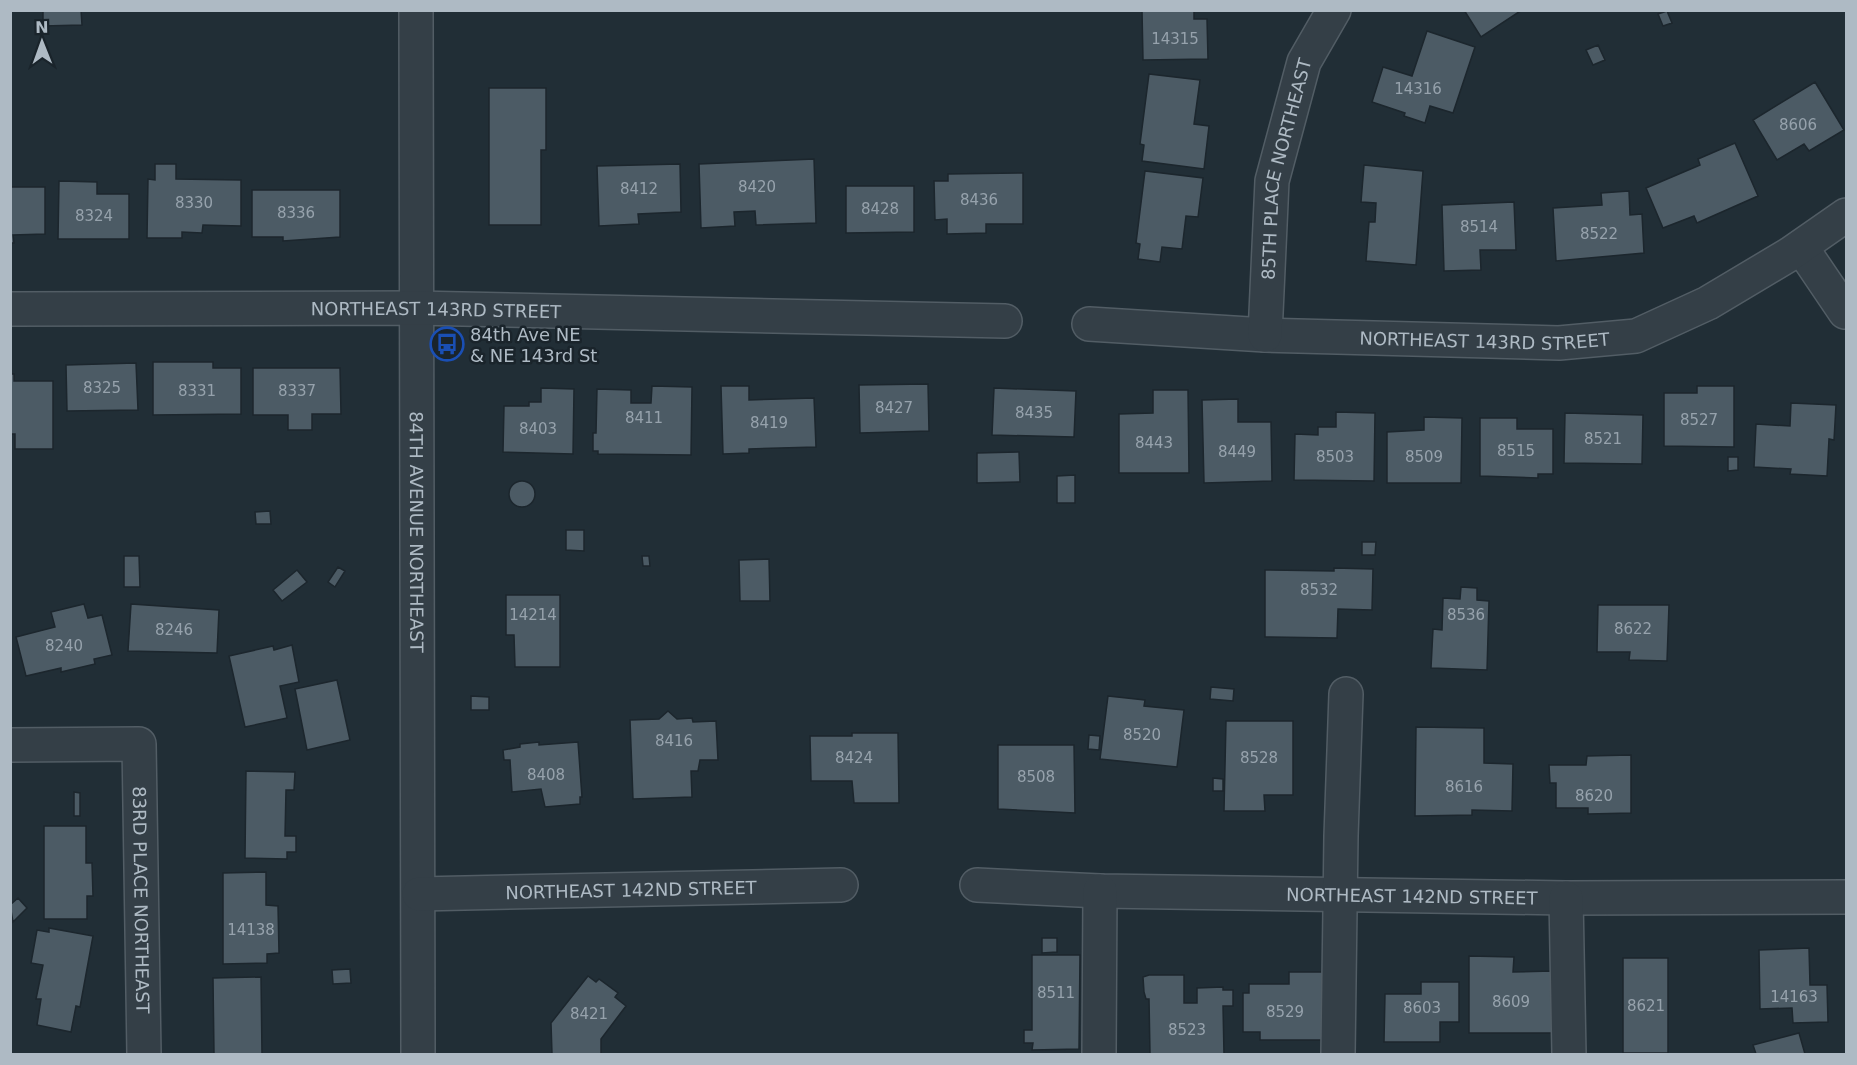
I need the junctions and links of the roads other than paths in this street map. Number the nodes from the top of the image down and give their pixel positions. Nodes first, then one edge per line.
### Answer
1 (416, 10) edge
2 (1334, 10) edge
3 (1846, 215) edge
4 (1801, 247) junction
5 (415, 308) junction
6 (10, 309) edge
7 (1845, 312) dead end
8 (1005, 321) dead end
9 (1089, 324) dead end
10 (1265, 335) junction
11 (1346, 694) dead end
12 (10, 745) edge
13 (841, 885) dead end
14 (977, 885) dead end
15 (1100, 891) junction
16 (1341, 893) junction
17 (419, 894) junction
18 (1846, 897) edge
19 (1566, 898) junction
20 (144, 1054) edge
21 (418, 1054) edge
22 (1099, 1054) edge
23 (1338, 1054) edge
24 (1569, 1054) edge

1 - 5 street, 84TH AVENUE NORTHEAST
2 - 10 street, 85TH PLACE NORTHEAST
3 - 4 street, NORTHEAST 143RD STREET
4 - 7 street
4 - 10 street, NORTHEAST 143RD STREET
5 - 6 street, NORTHEAST 143RD STREET
5 - 8 street, NORTHEAST 143RD STREET
5 - 17 street, 84TH AVENUE NORTHEAST
9 - 10 street, NORTHEAST 143RD STREET
11 - 16 street
12 - 20 street, 83RD PLACE NORTHEAST
13 - 17 street, NORTHEAST 142ND STREET
14 - 15 street, NORTHEAST 142ND STREET
15 - 16 street, NORTHEAST 142ND STREET
15 - 22 street
16 - 19 street, NORTHEAST 142ND STREET
16 - 23 street
17 - 21 street, 84TH AVENUE NORTHEAST
18 - 19 street, NORTHEAST 142ND STREET
19 - 24 street

